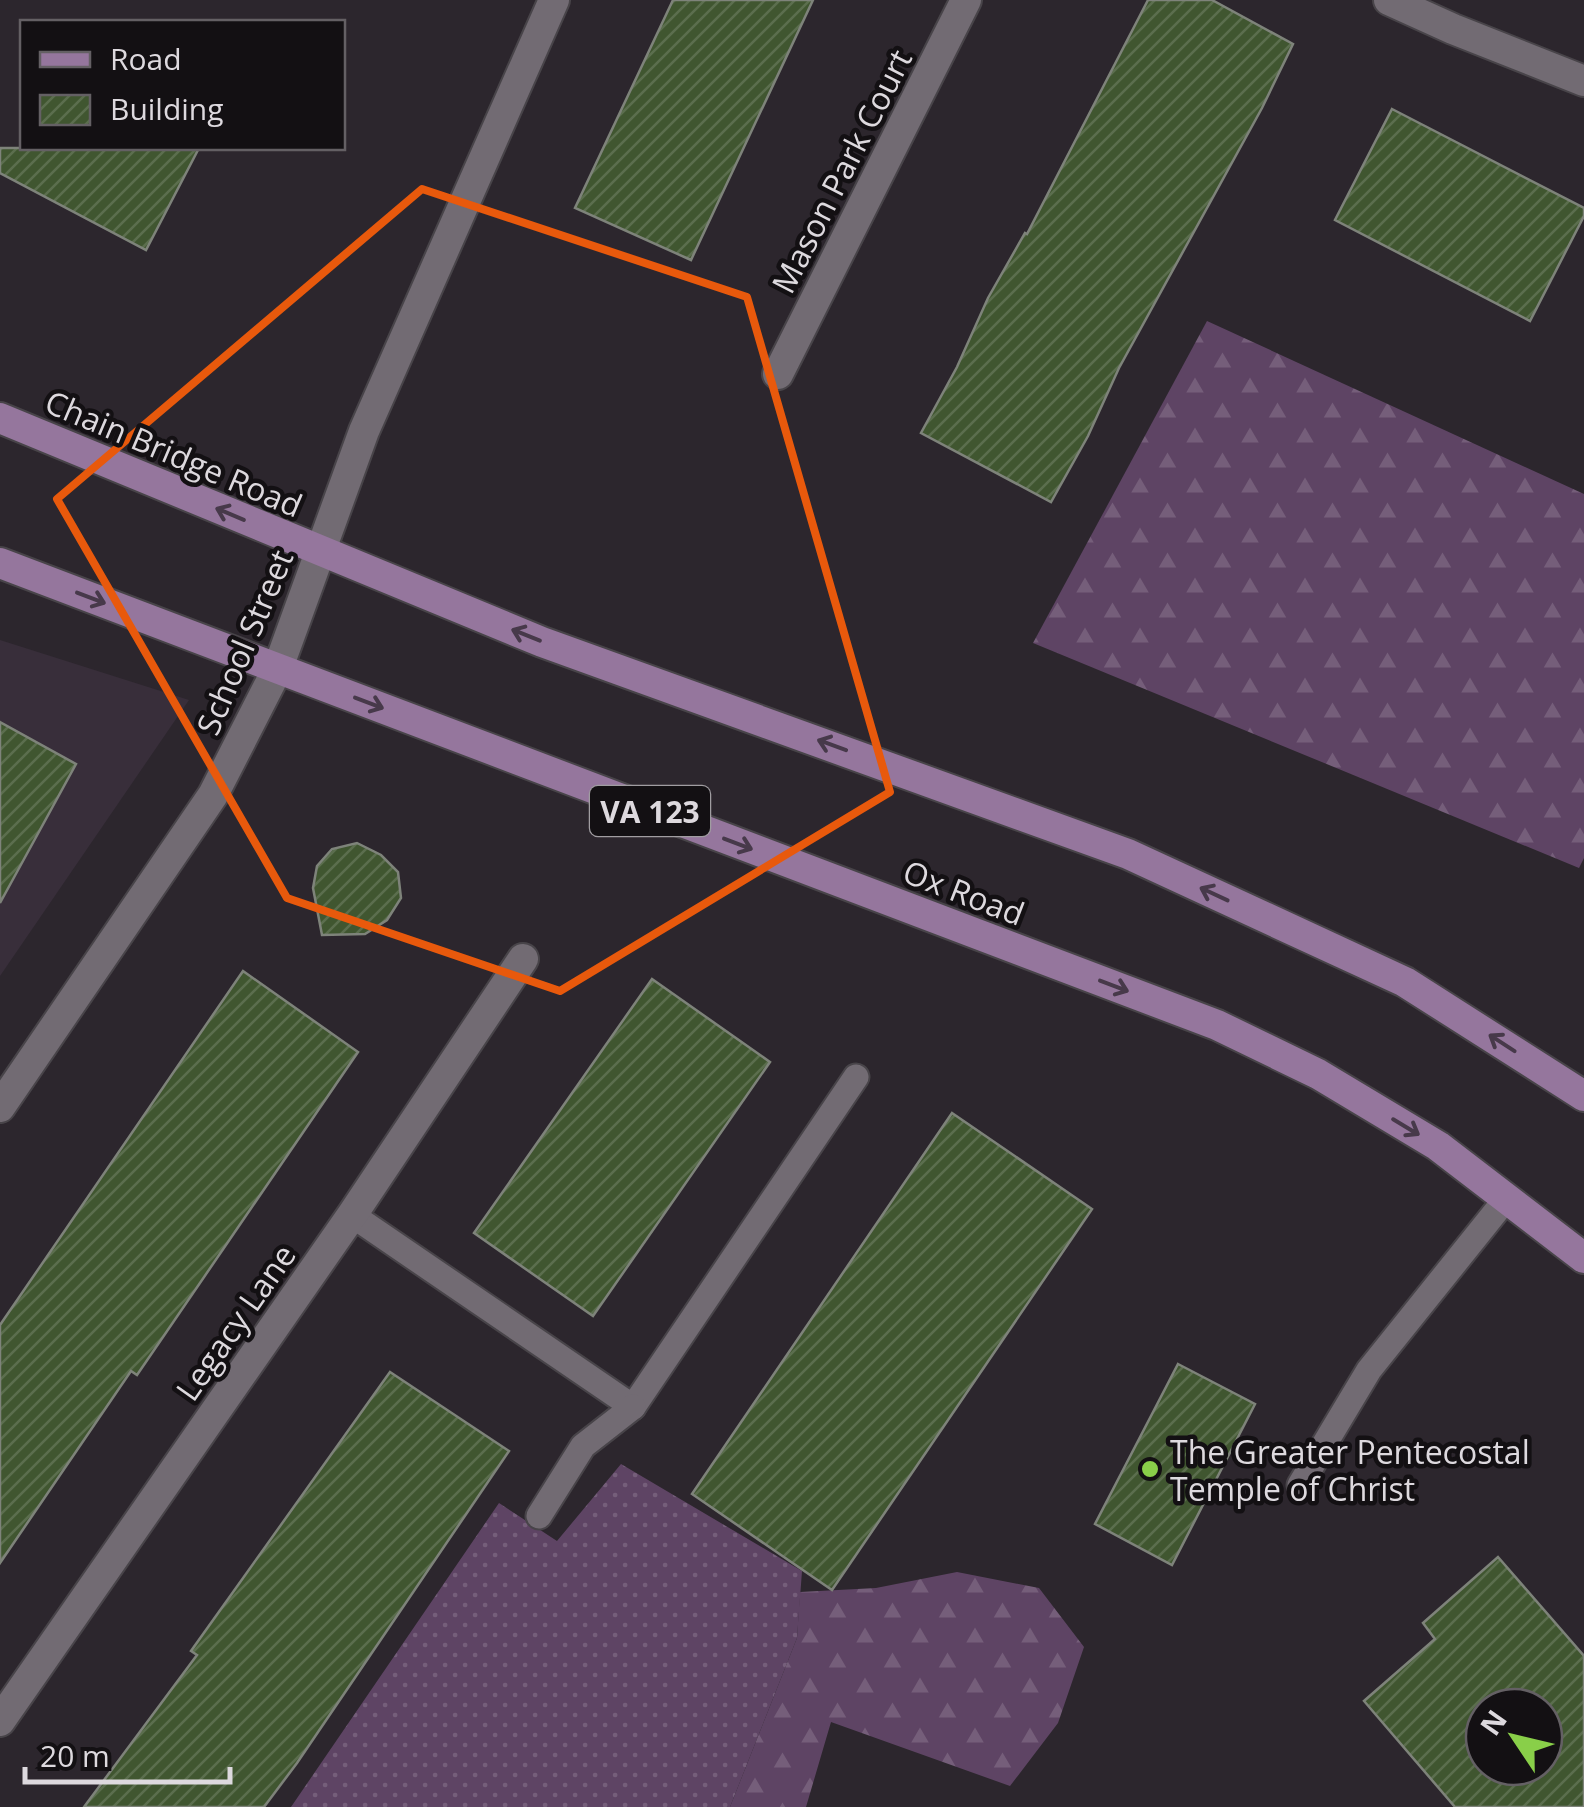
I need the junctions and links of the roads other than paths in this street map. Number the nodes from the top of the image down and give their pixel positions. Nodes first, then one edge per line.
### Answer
1 (554, 0) edge
2 (966, 0) edge
3 (1390, 0) edge
4 (1584, 80) edge
5 (778, 374) dead end
6 (0, 418) edge
7 (320, 552) junction
8 (0, 563) edge
9 (278, 668) junction
10 (523, 959) dead end
11 (10, 1070) edge
12 (856, 1077) dead end
13 (1584, 1096) edge
14 (0, 1107) edge
15 (1506, 1199) junction
16 (352, 1215) junction
17 (1584, 1258) edge
18 (634, 1406) junction
19 (1300, 1485) dead end
20 (539, 1516) dead end
21 (0, 1721) edge

1 - 7 street, School Street
2 - 5 street, Mason Park Court
3 - 4 street
7 -> 6 main road, Chain Bridge Road
7 - 9 street, School Street
13 -> 7 main road
8 -> 9 main road, VA 123
9 - 11 street, School Street
9 -> 15 main road, Ox Road / VA 123
10 - 16 street, Legacy Lane
11 - 14 street, School Street
12 - 18 lane
15 - 17 main road, Ox Road / VA 123
15 - 19 lane
16 - 18 lane
16 - 21 street, Legacy Lane
18 - 20 lane

